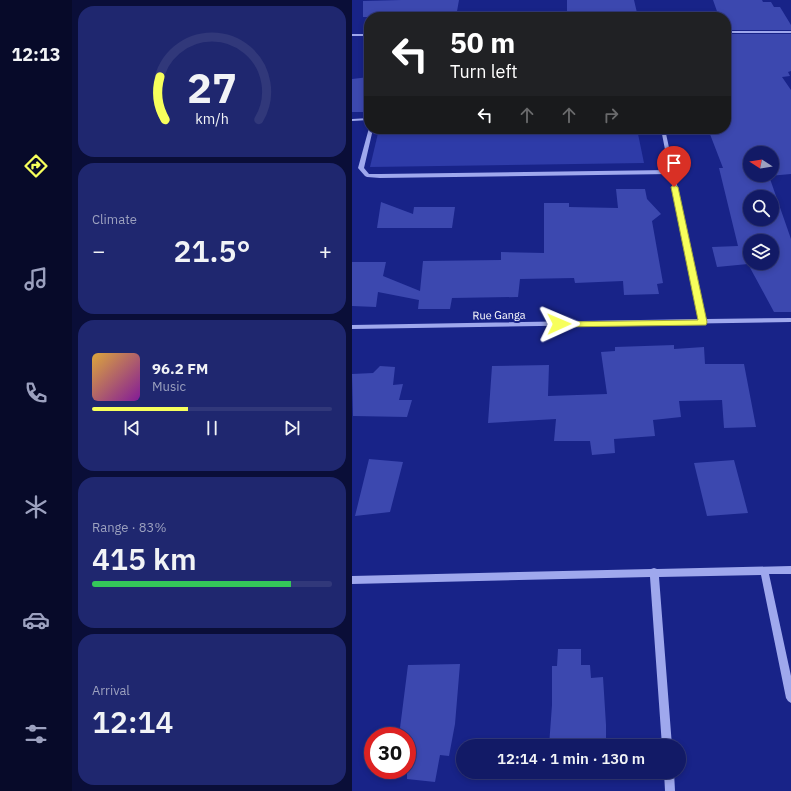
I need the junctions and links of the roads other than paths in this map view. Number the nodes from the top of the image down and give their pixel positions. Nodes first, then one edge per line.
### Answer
1 (731, 32) edge
2 (791, 32) edge
3 (352, 35) edge
4 (364, 35) edge
5 (364, 119) edge
6 (352, 120) edge
7 (370, 134) edge
8 (664, 134) edge
9 (671, 172) junction
10 (791, 320) edge
11 (703, 322) junction
12 (352, 327) edge
13 (791, 570) edge
14 (764, 571) junction
15 (654, 572) junction
16 (352, 580) edge
17 (791, 698) edge
18 (666, 739) edge
19 (669, 779) edge
20 (670, 791) edge

1 - 2 street
3 - 4 street
5 - 6 street
7 - 9 street
8 - 9 street
9 - 11 street
10 - 11 street, Rue Ganga
11 - 12 street, Rue Ganga
13 - 14 street
14 - 15 street
14 - 17 street
15 - 16 street
15 - 18 street
19 - 20 street

